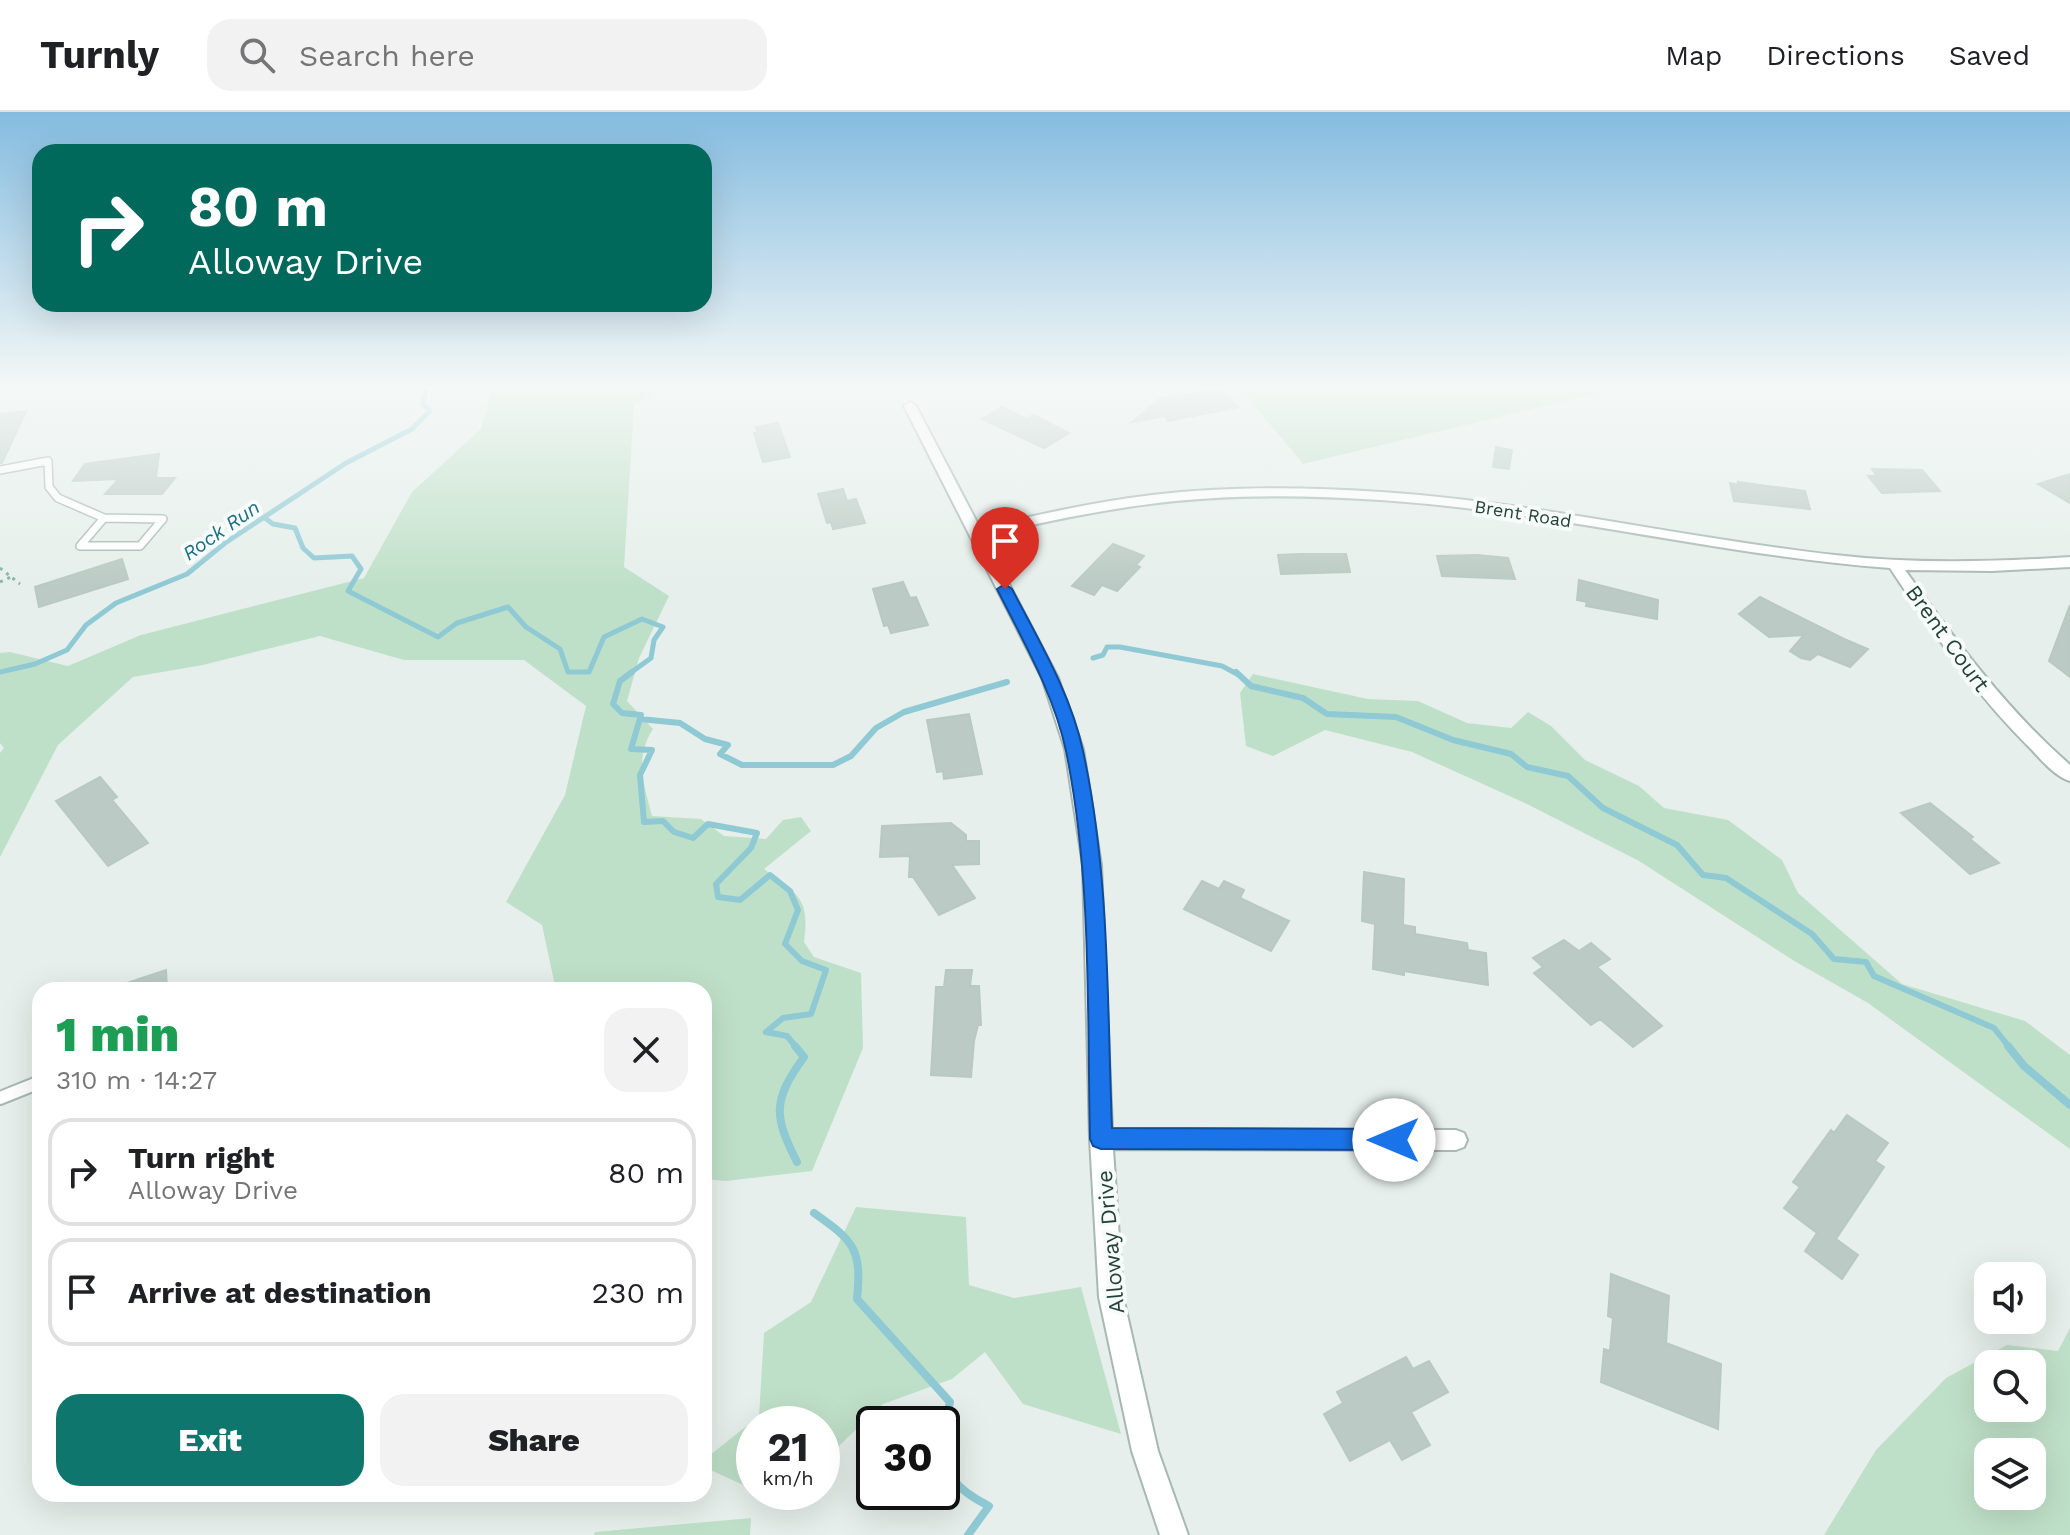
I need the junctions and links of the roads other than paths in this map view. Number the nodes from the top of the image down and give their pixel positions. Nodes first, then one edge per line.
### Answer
1 (935, 453) edge
2 (0, 470) edge
3 (104, 518) junction
4 (976, 533) junction
5 (2070, 562) edge
6 (1896, 567) junction
7 (2070, 775) edge
8 (32, 1085) edge
9 (0, 1098) edge
10 (1101, 1139) junction
11 (1456, 1140) dead end
12 (1174, 1535) edge

1 - 4 street, Alloway Drive
2 - 3 lane
3 - 3 lane
4 - 6 street, Brent Road
4 - 10 street, Alloway Drive
5 - 6 street, Brent Road
6 - 7 street, Brent Court
8 - 9 lane
10 - 11 street
10 - 12 street, Alloway Drive

